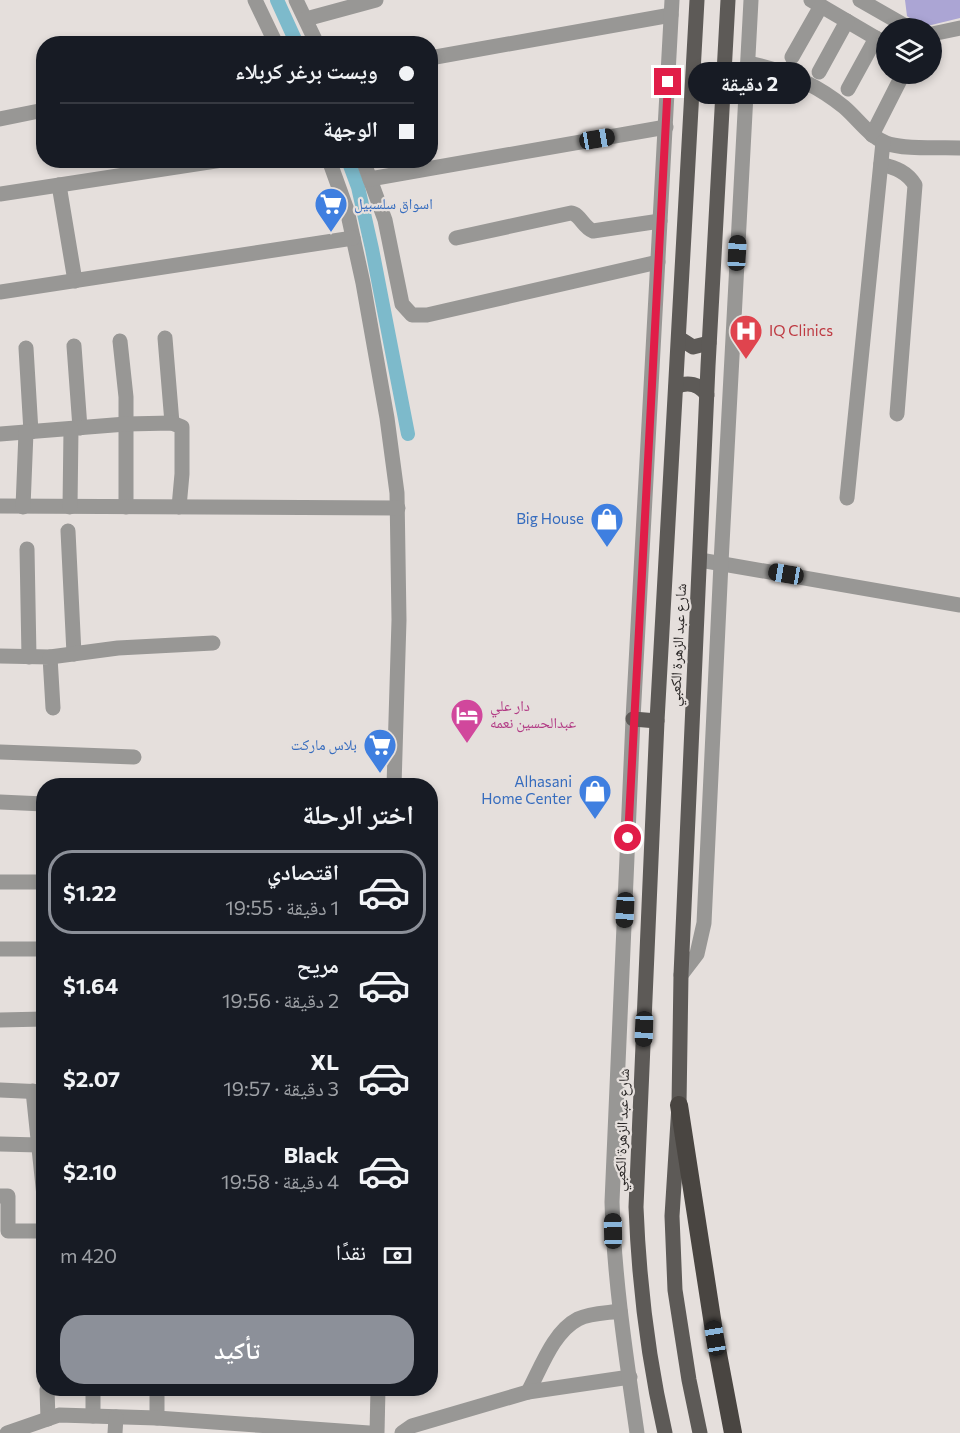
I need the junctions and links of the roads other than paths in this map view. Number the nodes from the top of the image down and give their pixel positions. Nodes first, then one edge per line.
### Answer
1 (255, 0) edge
2 (296, 0) edge
3 (376, 0) edge
4 (697, 0) edge
5 (728, 0) edge
6 (751, 0) edge
7 (860, 0) edge
8 (816, 3) edge
9 (671, 7) edge
10 (892, 18) edge
11 (306, 19) junction
12 (847, 21) junction
13 (960, 28) edge
14 (942, 32) edge
15 (272, 36) edge
16 (313, 36) edge
17 (876, 38) edge
18 (876, 48) edge
19 (438, 56) edge
20 (792, 57) dead end
21 (748, 63) junction
22 (819, 72) dead end
23 (899, 84) edge
24 (848, 89) dead end
25 (36, 112) edge
26 (0, 119) edge
27 (666, 127) junction
28 (878, 139) junction
29 (960, 148) edge
30 (881, 164) junction
31 (438, 167) edge
32 (170, 168) edge
33 (332, 168) edge
34 (366, 168) edge
35 (433, 168) edge
36 (370, 179) junction
37 (59, 185) junction
38 (0, 194) edge
39 (660, 221) junction
40 (353, 238) junction
41 (456, 238) dead end
42 (658, 262) junction
43 (75, 280) junction
44 (0, 292) edge
45 (165, 338) dead end
46 (679, 338) junction
47 (120, 341) dead end
48 (709, 343) junction
49 (74, 346) dead end
50 (26, 348) dead end
51 (676, 387) junction
52 (707, 395) junction
53 (897, 414) dead end
54 (172, 423) junction
55 (126, 424) junction
56 (76, 428) junction
57 (28, 432) junction
58 (0, 434) edge
59 (847, 498) dead end
60 (0, 506) edge
61 (23, 507) junction
62 (70, 507) junction
63 (126, 507) junction
64 (179, 507) junction
65 (398, 508) junction
66 (68, 531) dead end
67 (27, 549) dead end
68 (700, 560) junction
69 (721, 563) junction
70 (960, 605) edge
71 (213, 643) dead end
72 (74, 654) junction
73 (0, 656) edge
74 (29, 657) junction
75 (50, 657) junction
76 (53, 708) dead end
77 (633, 719) junction
78 (657, 721) junction
79 (0, 752) edge
80 (134, 757) dead end
81 (394, 778) edge
82 (0, 802) edge
83 (36, 804) edge
84 (0, 882) edge
85 (36, 882) edge
86 (0, 949) edge
87 (36, 949) edge
88 (681, 975) junction
89 (36, 1019) edge
90 (0, 1020) edge
91 (0, 1090) edge
92 (36, 1092) edge
93 (679, 1105) junction
94 (0, 1144) edge
95 (36, 1145) edge
96 (0, 1196) edge
97 (36, 1231) edge
98 (620, 1311) junction
99 (630, 1377) junction
100 (528, 1392) junction
101 (48, 1396) edge
102 (93, 1396) edge
103 (157, 1396) edge
104 (378, 1396) edge
105 (93, 1416) junction
106 (116, 1417) junction
107 (157, 1418) junction
108 (48, 1419) junction
109 (7, 1433) edge
110 (115, 1433) edge
111 (369, 1433) edge
112 (377, 1433) edge
113 (402, 1433) edge
114 (638, 1433) edge
115 (665, 1433) edge
116 (700, 1433) edge
117 (733, 1433) edge

1 - 15 street
2 - 11 street
3 - 11 street
4 - 46 main road, شارع عبد الزهرة الكعبي
5 - 48 main road, شارع عبد الزهرة الكعبي
6 - 21 street
7 - 10 street
8 - 12 street
8 - 20 street
9 - 19 street
9 - 27 street
11 - 16 street
12 - 17 street
12 - 22 street
13 - 14 street
18 - 24 street
21 - 28 street
21 - 69 street
23 - 28 street
25 - 26 street
27 - 31 street
27 - 39 street
28 - 29 street
28 - 30 street
30 - 53 street
30 - 59 street
32 - 37 street
33 - 40 street
34 - 36 street
35 - 36 street
36 - 42 street
37 - 38 street
37 - 43 street
39 - 41 street
39 - 42 street
40 - 43 street
40 - 65 street
42 - 77 street
43 - 44 street
45 - 54 street
46 - 48 main road
46 - 51 main road, شارع عبد الزهرة الكعبي
47 - 55 street
48 - 52 main road, شارع عبد الزهرة الكعبي
49 - 56 street
50 - 57 street
51 - 52 main road
51 - 78 main road, شارع عبد الزهرة الكعبي
52 - 68 main road, شارع عبد الزهرة الكعبي
54 - 55 street
54 - 64 street
55 - 56 street
55 - 63 street
56 - 57 street
56 - 62 street
57 - 58 street
57 - 61 street
60 - 61 street
61 - 62 street
62 - 63 street
63 - 64 street
64 - 65 street
65 - 81 street
66 - 72 street
67 - 74 street
68 - 69 street
68 - 88 main road, شارع عبد الزهرة الكعبي
69 - 70 street
69 - 88 street
71 - 72 street
72 - 75 street
73 - 74 street
74 - 75 street
75 - 76 street
77 - 78 main road
77 - 98 street
78 - 115 main road, شارع عبد الزهرة الكعبي
79 - 80 street
82 - 83 street
84 - 85 street
86 - 87 street
88 - 93 main road, شارع عبد الزهرة الكعبي
89 - 90 street
91 - 92 street
93 - 116 main road, شارع عبد الزهرة الكعبي
93 - 117 highway
94 - 95 street
96 - 97 street
98 - 99 street
98 - 100 street
99 - 100 street
99 - 114 street
100 - 113 street
101 - 108 street
102 - 105 street
103 - 107 street
104 - 112 street
105 - 106 street
105 - 108 street
106 - 107 street
106 - 110 street
107 - 111 street
108 - 109 street

